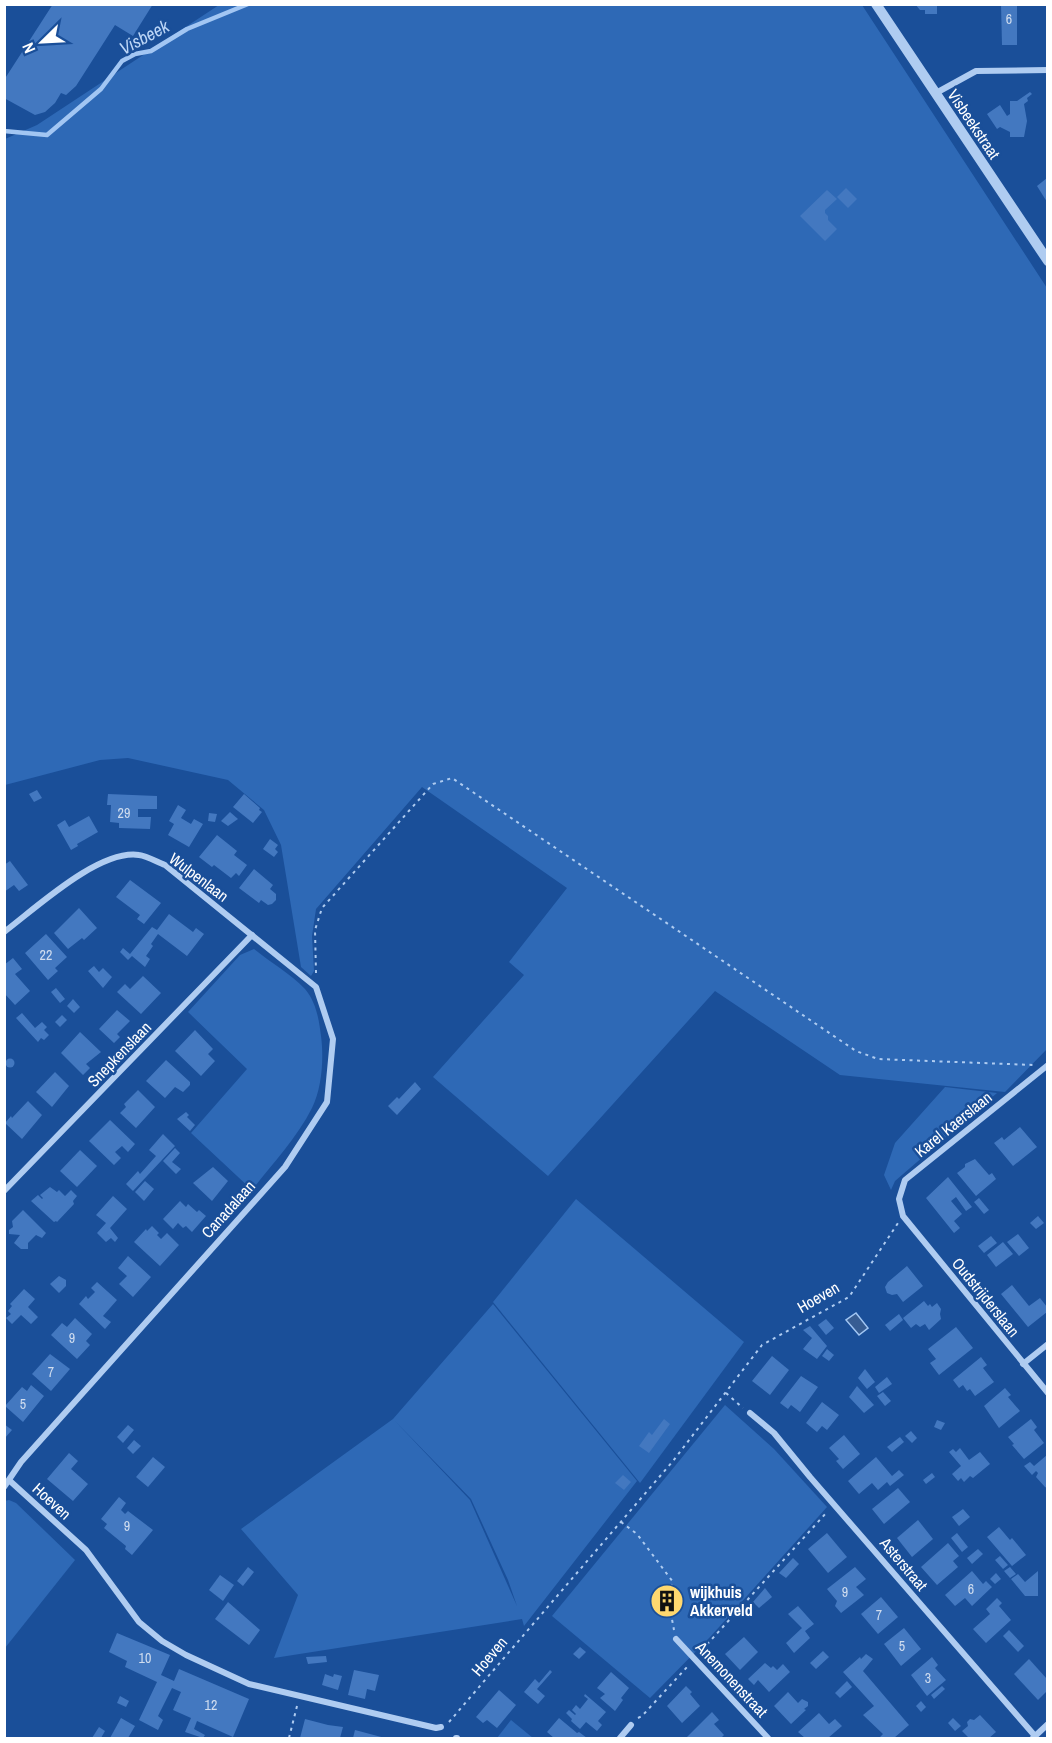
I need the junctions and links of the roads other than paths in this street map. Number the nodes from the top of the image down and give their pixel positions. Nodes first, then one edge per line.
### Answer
1 (876, 4) edge
2 (1047, 70) edge
3 (936, 93) junction
4 (1047, 261) edge
5 (4, 932) edge
6 (252, 934) junction
7 (1047, 1065) edge
8 (4, 1191) edge
9 (903, 1216) joint
10 (1047, 1344) edge
11 (1023, 1364) junction
12 (1047, 1393) edge
13 (750, 1413) road end
14 (10, 1481) junction
15 (4, 1487) edge
16 (675, 1639) road end
17 (1047, 1724) edge
18 (631, 1725) road end
19 (441, 1727) road end
20 (1033, 1737) edge
21 (620, 1738) edge
22 (768, 1738) edge

1 - 3 street, Visbeekstraat
2 - 3 street
3 - 4 street, Visbeekstraat
5 - 6 street, Wulpenlaan
6 - 8 street, Snepkenslaan
6 - 14 street, Canadalaan
7 - 9 street, Karel Kaerslaan
9 - 11 street, Oudstrijderslaan
10 - 11 street
11 - 12 street, Oudstrijderslaan
13 - 20 street, Asterstraat
14 - 15 street, Hoeven
14 - 19 street, Hoeven
16 - 22 street, Anemonenstraat
17 - 20 street
18 - 21 street

